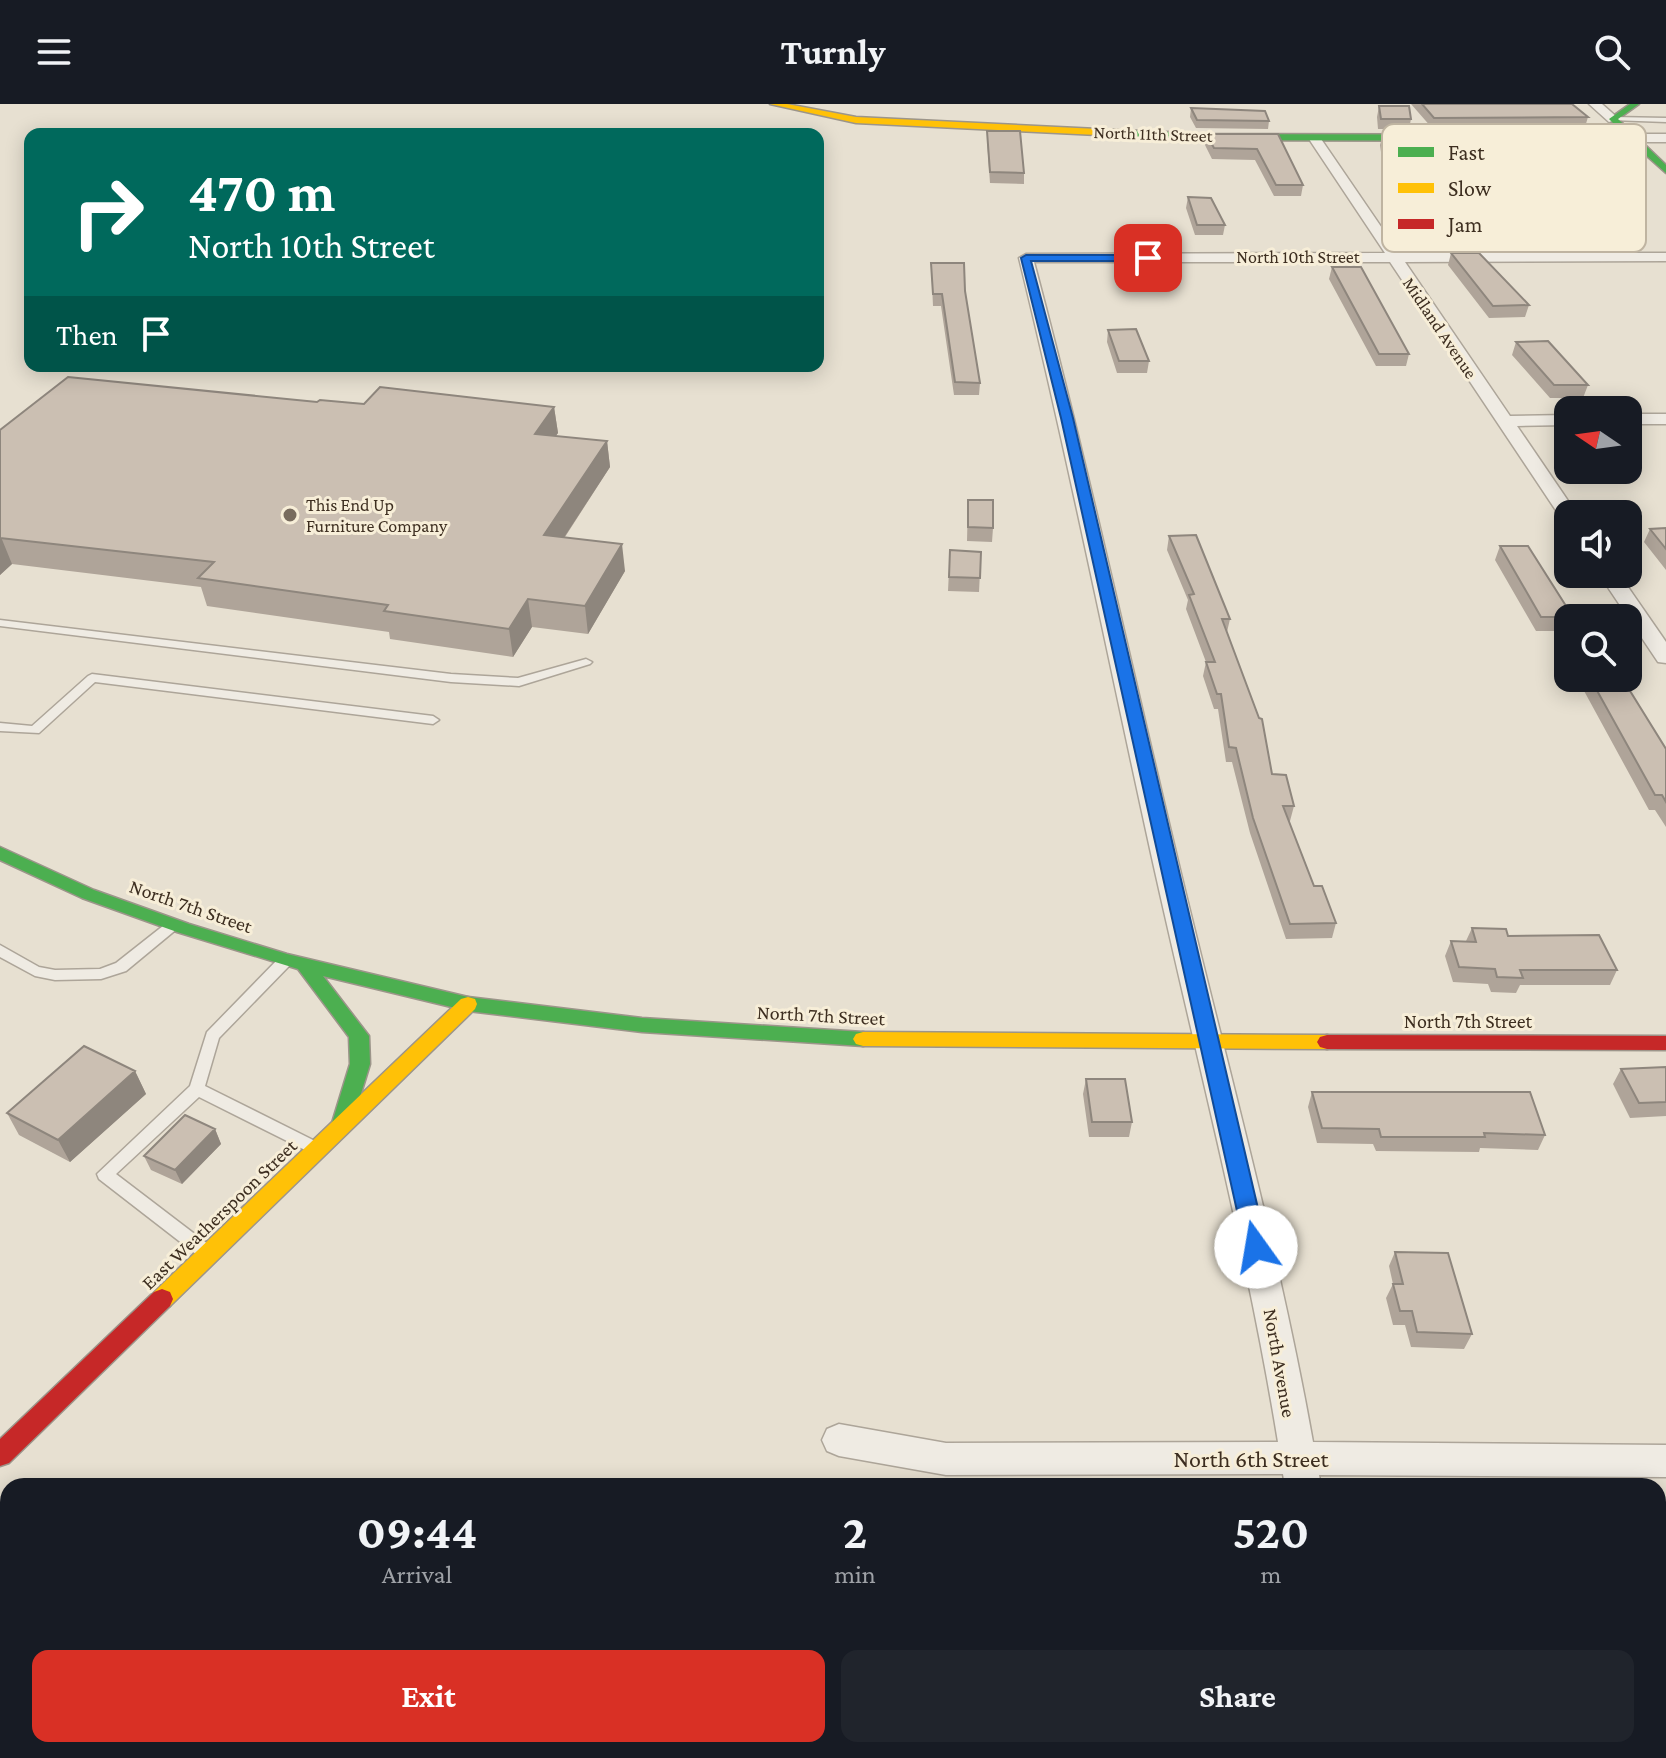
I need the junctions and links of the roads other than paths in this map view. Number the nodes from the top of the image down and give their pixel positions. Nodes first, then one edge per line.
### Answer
1 (774, 104) edge
2 (1595, 104) edge
3 (1635, 104) edge
4 (1664, 117) edge
5 (1613, 119) junction
6 (1618, 124) edge
7 (1315, 139) junction
8 (1382, 139) edge
9 (1646, 152) edge
10 (1666, 170) edge
11 (1382, 241) edge
12 (1389, 252) edge
13 (1392, 256) junction
14 (1666, 257) edge
15 (1026, 258) joint
16 (1642, 419) edge
17 (1666, 419) edge
18 (1554, 420) edge
19 (1503, 421) junction
20 (1558, 500) edge
21 (1619, 588) edge
22 (0, 623) edge
23 (1666, 657) edge
24 (586, 662) dead end
25 (433, 720) dead end
26 (0, 727) edge
27 (0, 853) edge
28 (173, 925) junction
29 (0, 950) edge
30 (295, 962) junction
31 (468, 1004) junction
32 (1209, 1043) junction
33 (1666, 1043) edge
34 (197, 1089) junction
35 (340, 1128) junction
36 (318, 1150) junction
37 (209, 1254) junction
38 (839, 1440) dead end
39 (0, 1455) edge
40 (1666, 1461) edge
41 (1299, 1472) edge

1 - 7 street, North 11th Street
2 - 5 street
3 - 5 street
4 - 5 lane
5 - 6 street
7 - 8 street, North 11th Street
7 - 11 street, Midland Avenue
9 - 10 street
12 - 13 street, Midland Avenue
13 - 14 street, North 10th Street
13 - 15 street, North 10th Street
13 - 19 street, Midland Avenue
15 - 32 street, North Avenue
16 - 17 street
18 - 19 street
19 - 20 street, Midland Avenue
21 - 23 street
22 - 24 lane
25 - 26 lane
27 - 28 street, North 7th Street
28 - 29 lane
28 - 30 street, North 7th Street
30 - 31 street, North 7th Street
30 - 34 lane
30 - 35 street
31 - 32 street, North 7th Street
31 - 35 street, East Weatherspoon Street
32 - 33 street, North 7th Street
32 - 41 street, North Avenue
34 - 36 lane
34 - 37 lane
35 - 36 street, East Weatherspoon Street
36 - 37 street, East Weatherspoon Street
37 - 39 street, East Weatherspoon Street
38 - 41 street, North 6th Street
40 - 41 street, North 6th Street

